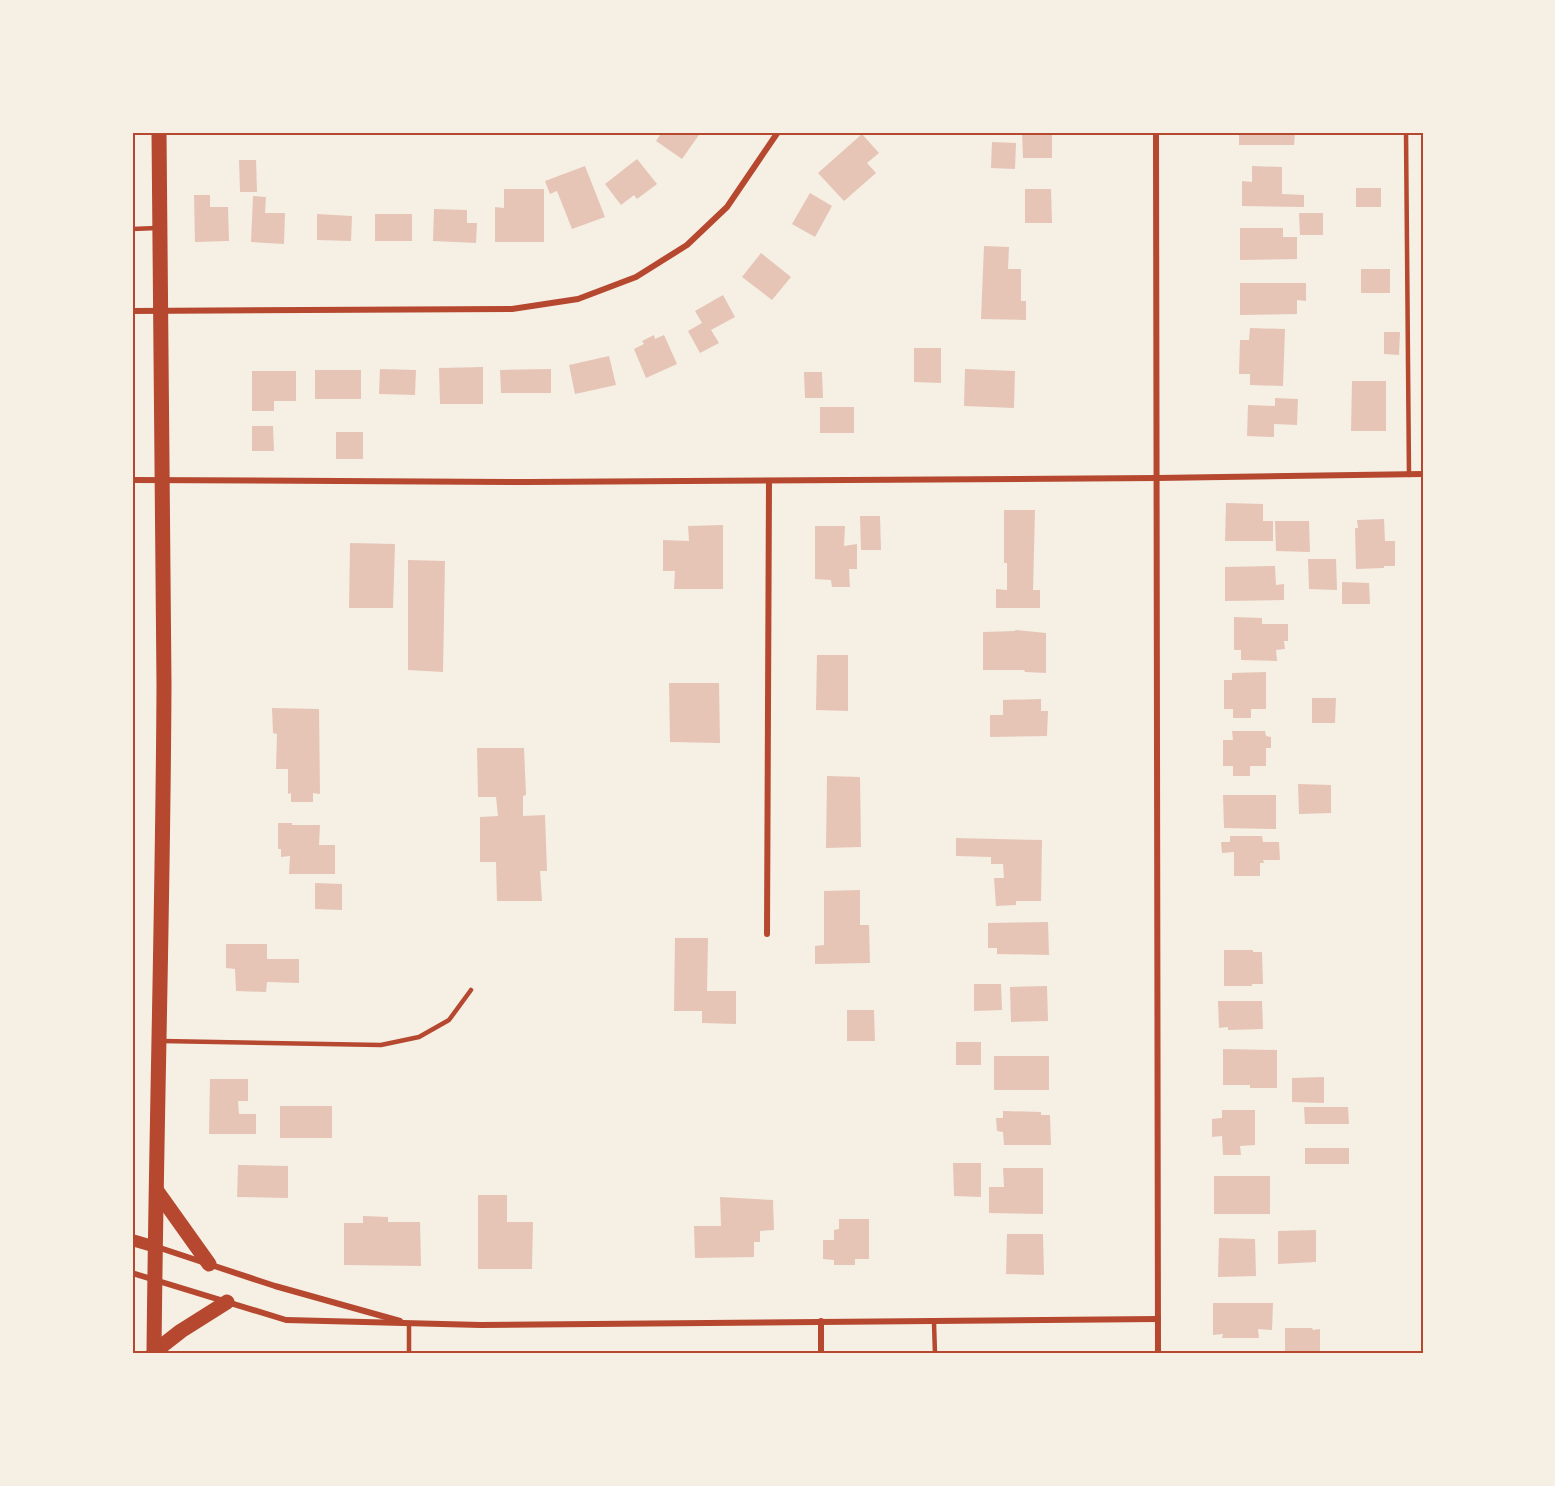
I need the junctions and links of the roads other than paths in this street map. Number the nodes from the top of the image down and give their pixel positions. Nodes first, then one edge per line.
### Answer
1 (159, 132) edge
2 (778, 132) edge
3 (1156, 132) edge
4 (1406, 132) edge
5 (159, 228) junction
6 (132, 229) edge
7 (132, 310) edge
8 (161, 310) junction
9 (1423, 474) edge
10 (1409, 475) junction
11 (1157, 478) junction
12 (132, 480) edge
13 (164, 481) junction
14 (769, 481) junction
15 (767, 934) dead end
16 (471, 990) dead end
17 (160, 1041) junction
18 (157, 1191) junction
19 (132, 1240) edge
20 (156, 1247) junction
21 (209, 1264) junction
22 (132, 1273) edge
23 (155, 1281) junction
24 (227, 1302) junction
25 (1158, 1319) junction
26 (821, 1321) junction
27 (934, 1323) junction
28 (409, 1324) junction
29 (154, 1353) edge
30 (408, 1354) edge
31 (821, 1354) edge
32 (935, 1354) edge
33 (1158, 1354) edge

1 - 5 main road
2 - 8 street
3 - 11 street
4 - 10 lane
5 - 6 lane
5 - 8 main road
7 - 8 street
8 - 13 main road
9 - 10 street
10 - 11 street
11 - 14 street
11 - 25 street
12 - 13 street
13 - 14 street
13 - 17 main road
14 - 15 street
16 - 17 lane
17 - 18 main road
18 - 20 main road
18 - 21 main road
19 - 20 main road
20 - 21 street
20 - 23 main road
21 - 28 street
22 - 23 street
23 - 24 street
23 - 29 main road
24 - 28 street
24 - 29 main road
25 - 27 street
25 - 33 street
26 - 27 street
26 - 28 street
26 - 31 street
27 - 32 lane
28 - 30 lane

